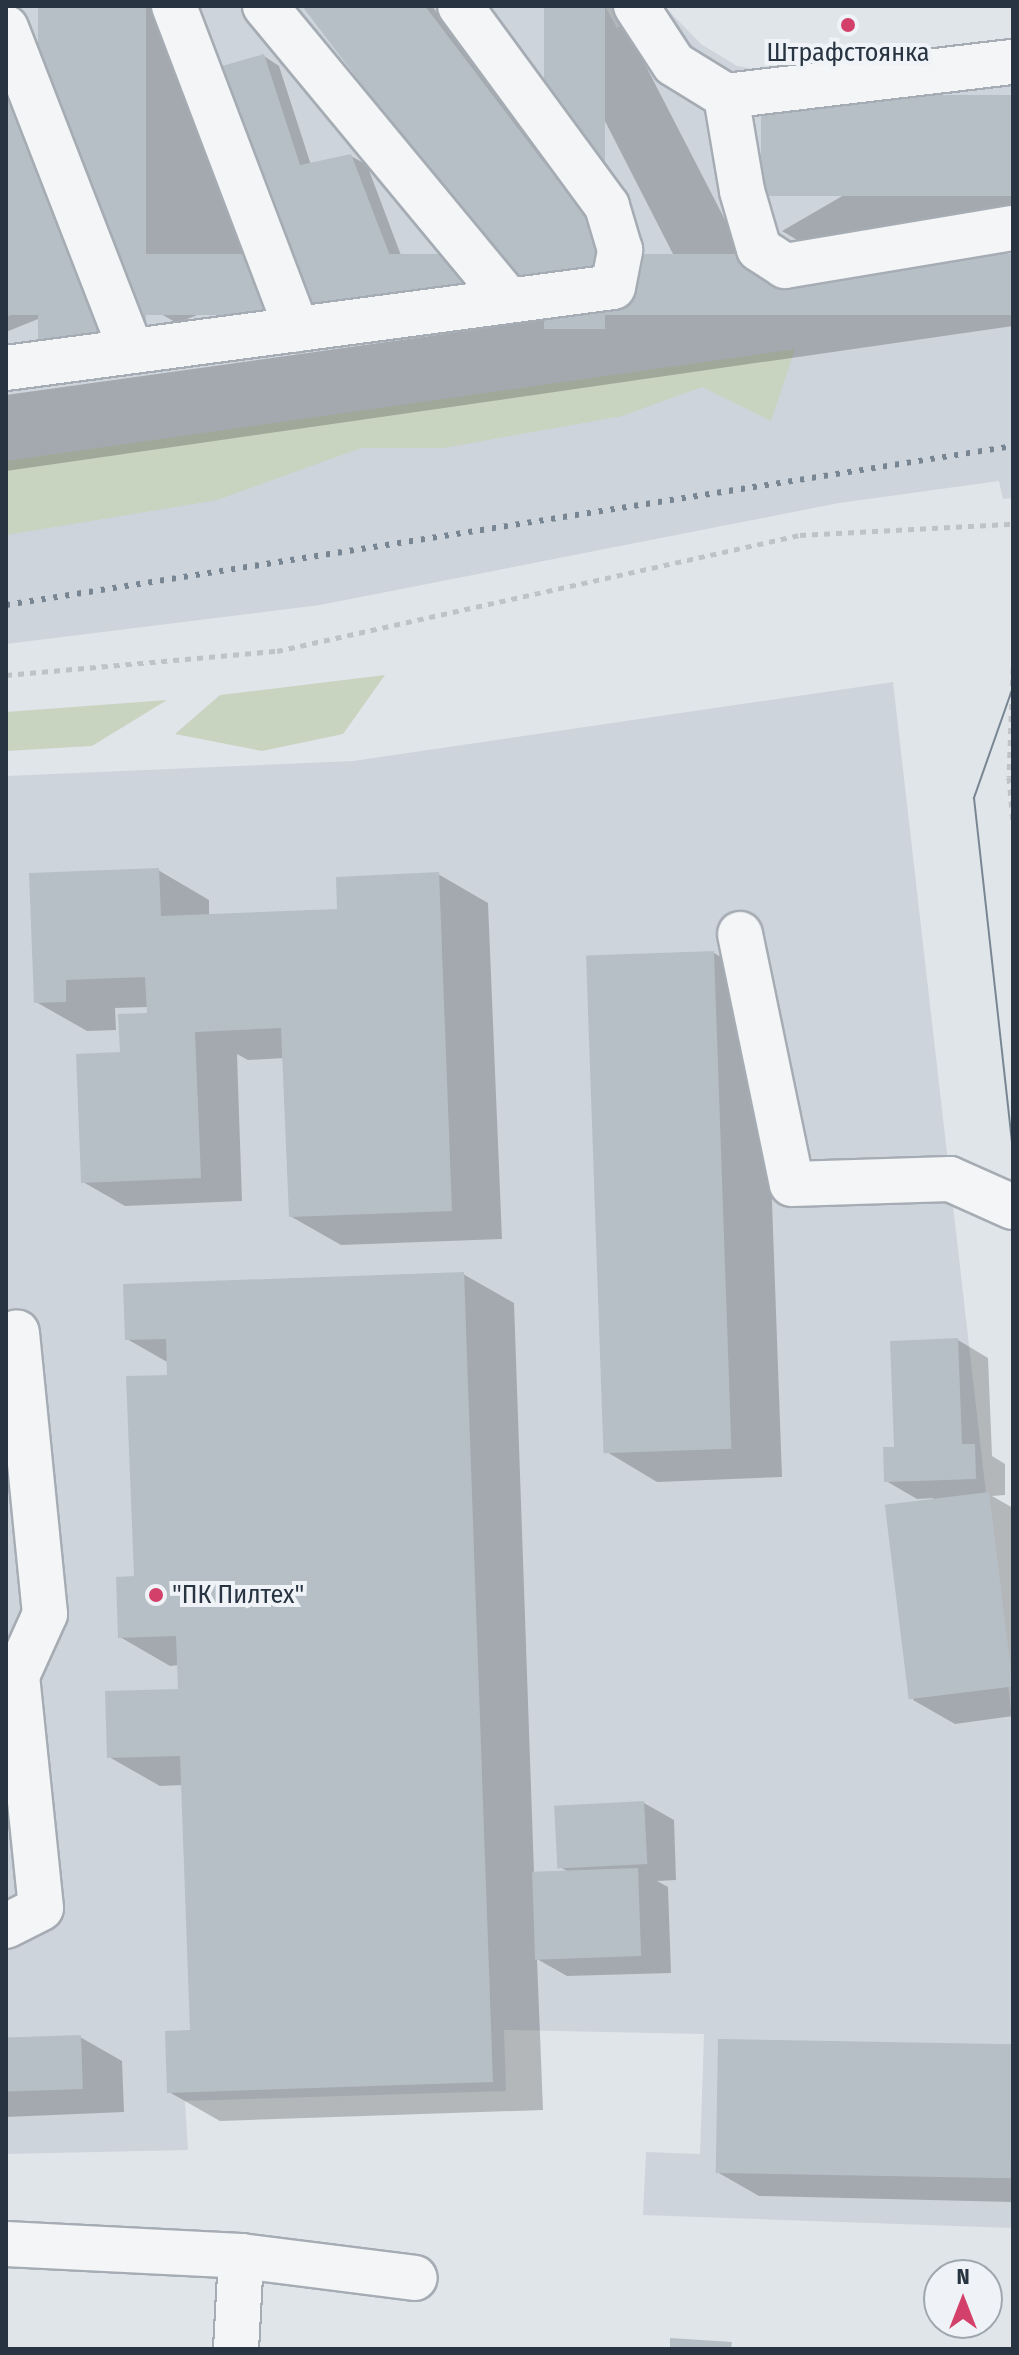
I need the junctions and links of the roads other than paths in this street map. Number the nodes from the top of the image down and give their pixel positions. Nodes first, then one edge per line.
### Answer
1 (174, 6) edge
2 (265, 6) edge
3 (460, 6) edge
4 (636, 6) edge
5 (6, 28) edge
6 (1013, 62) edge
7 (726, 96) junction
8 (1013, 228) edge
9 (508, 300) junction
10 (297, 329) junction
11 (131, 351) junction
12 (6, 368) edge
13 (740, 934) dead end
14 (1013, 1207) edge
15 (17, 1332) dead end
16 (6, 1926) edge
17 (6, 2244) edge
18 (241, 2256) junction
19 (415, 2278) dead end
20 (236, 2349) edge

1 - 10 lane
2 - 9 lane
3 - 9 lane
4 - 7 lane
5 - 11 lane
6 - 7 lane
7 - 8 lane
9 - 10 lane
10 - 11 lane
11 - 12 lane
13 - 14 lane
15 - 16 lane
17 - 18 lane
18 - 19 lane
18 - 20 lane

